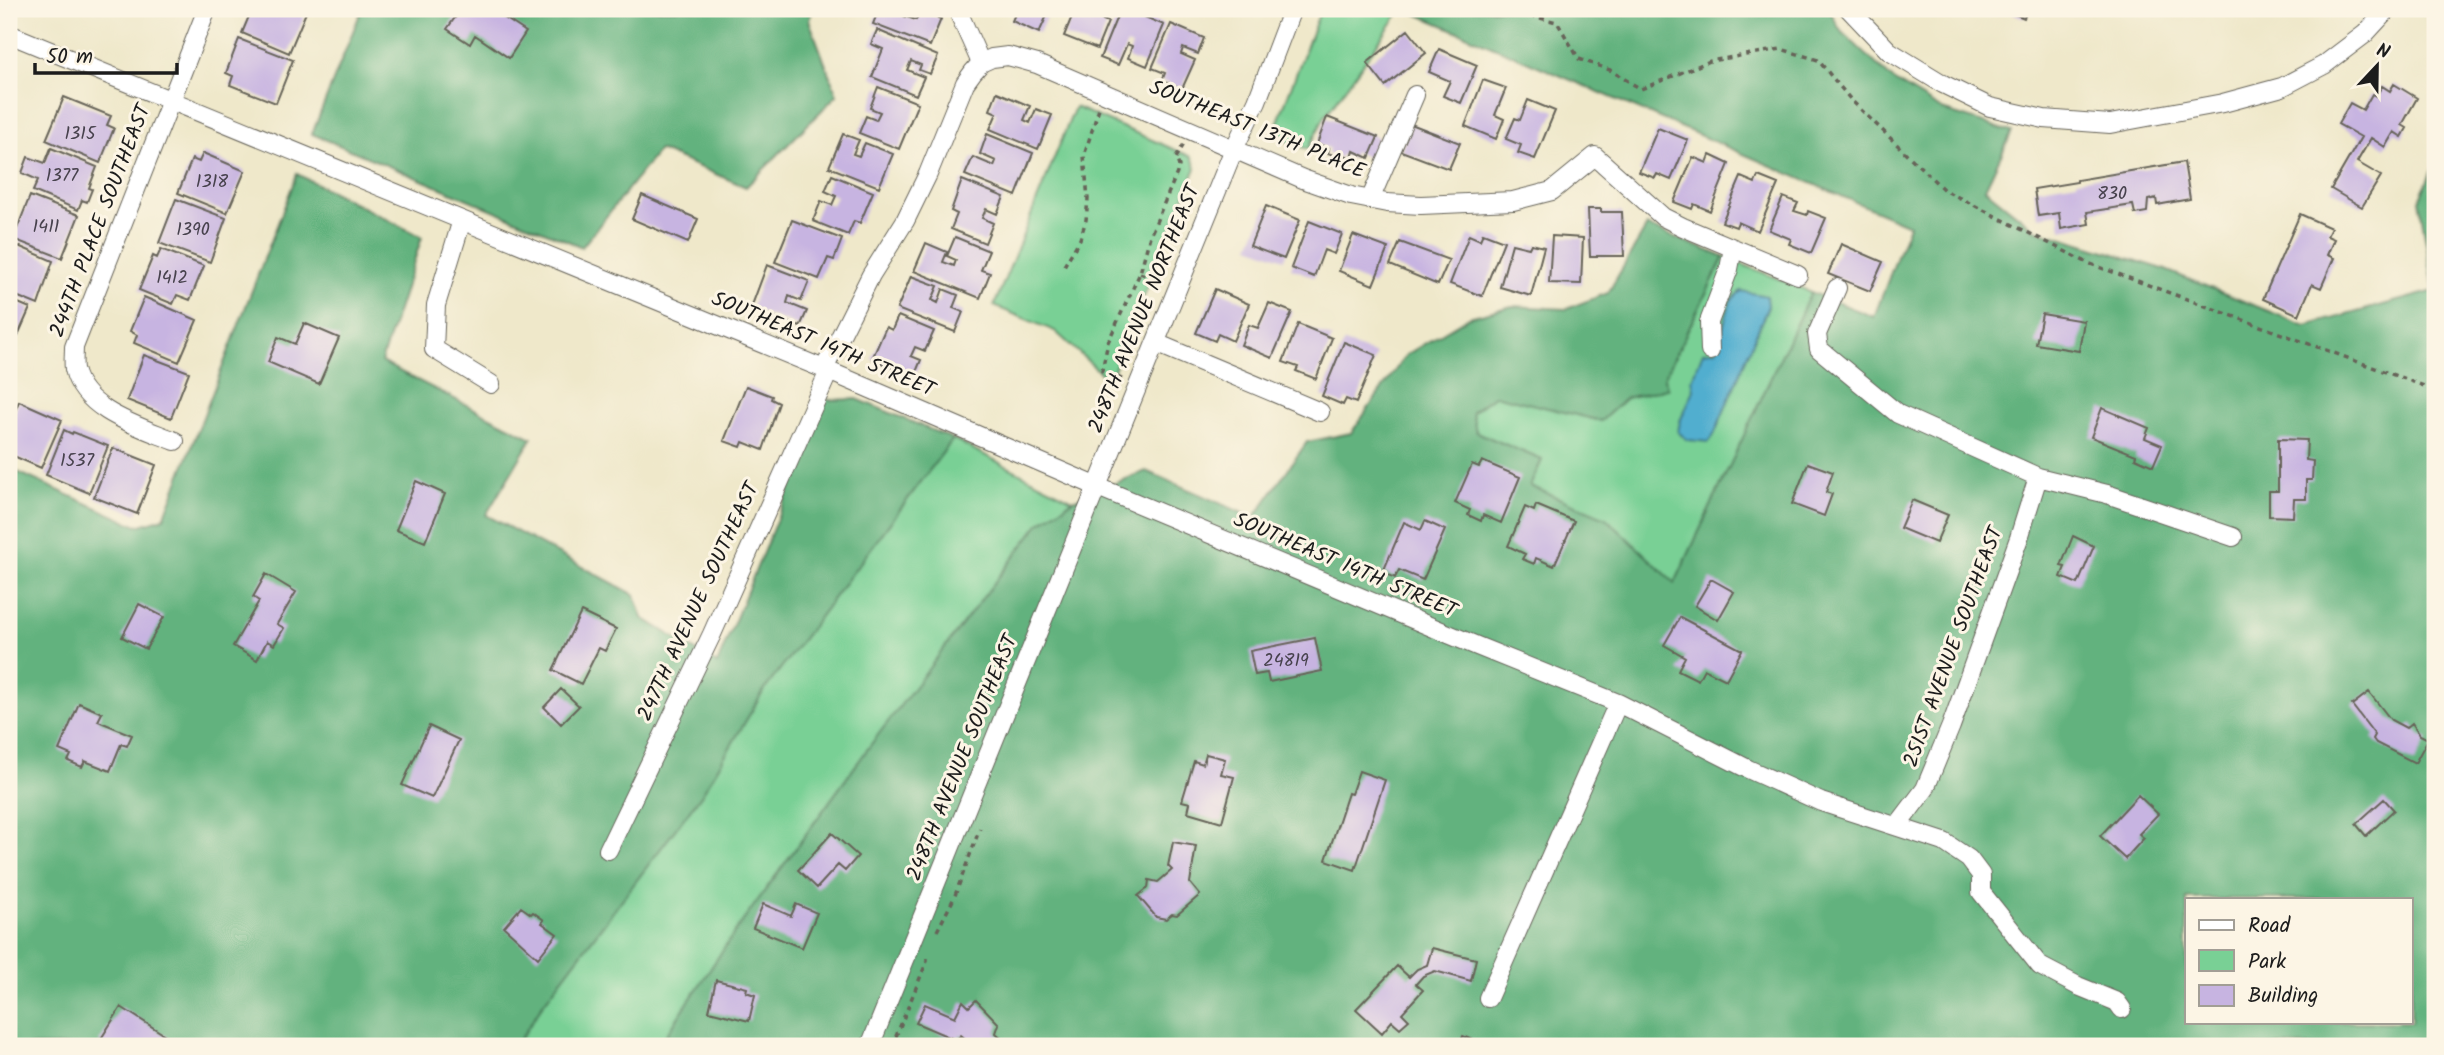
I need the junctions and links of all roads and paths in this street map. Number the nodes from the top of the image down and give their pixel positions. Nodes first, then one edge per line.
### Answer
1 (207, 9) edge
2 (957, 9) edge
3 (1292, 9) edge
4 (1501, 9) edge
5 (1849, 9) edge
6 (2388, 9) edge
7 (9, 34) edge
8 (981, 63) junction
9 (1104, 93) junction
10 (1415, 95) dead end
11 (171, 101) junction
12 (1190, 130) junction
13 (1234, 149) junction
14 (1370, 200) junction
15 (461, 220) junction
16 (1732, 248) junction
17 (1064, 266) dead end
18 (1140, 272) junction
19 (1798, 275) dead end
20 (1178, 288) junction
21 (1837, 288) dead end
22 (1156, 343) junction
23 (1710, 351) dead end
24 (826, 370) junction
25 (492, 384) dead end
26 (1139, 386) junction
27 (2435, 390) edge
28 (1320, 412) dead end
29 (175, 441) dead end
30 (2038, 477) junction
31 (1098, 487) junction
32 (2233, 537) dead end
33 (1618, 703) junction
34 (1897, 826) junction
35 (608, 850) dead end
36 (1488, 998) dead end
37 (2122, 1009) dead end
38 (870, 1046) edge

1 - 11 street, 244TH PLACE SOUTHEAST
2 - 8 street
3 - 13 street, 248TH AVENUE NORTHEAST
4 - 27 path
5 - 6 street
7 - 11 street, SOUTHEAST 14TH STREET
8 - 9 street, SOUTHEAST 13TH PLACE
8 - 24 street, 247TH AVENUE SOUTHEAST
9 - 12 street, SOUTHEAST 13TH PLACE
9 - 17 path
10 - 14 street
11 - 15 street, SOUTHEAST 14TH STREET
11 - 29 street, 244TH PLACE SOUTHEAST
12 - 13 street, SOUTHEAST 13TH PLACE
12 - 18 path
13 - 14 street, SOUTHEAST 13TH PLACE
13 - 20 street, 248TH AVENUE NORTHEAST
14 - 16 street, SOUTHEAST 13TH PLACE
15 - 24 street, SOUTHEAST 14TH STREET
15 - 25 street
16 - 19 street
16 - 23 street
18 - 20 path
18 - 26 path
20 - 22 street, 248TH AVENUE NORTHEAST
21 - 30 street
22 - 26 street, 248TH AVENUE NORTHEAST
22 - 28 street
24 - 31 street, SOUTHEAST 14TH STREET
24 - 35 street, 247TH AVENUE SOUTHEAST
26 - 31 street, 248TH AVENUE NORTHEAST
30 - 32 street
30 - 34 street, 251ST AVENUE SOUTHEAST
31 - 33 street, SOUTHEAST 14TH STREET
31 - 38 street, 248TH AVENUE SOUTHEAST
33 - 34 street, SOUTHEAST 14TH STREET
33 - 36 street
34 - 37 street, SOUTHEAST 14TH STREET

